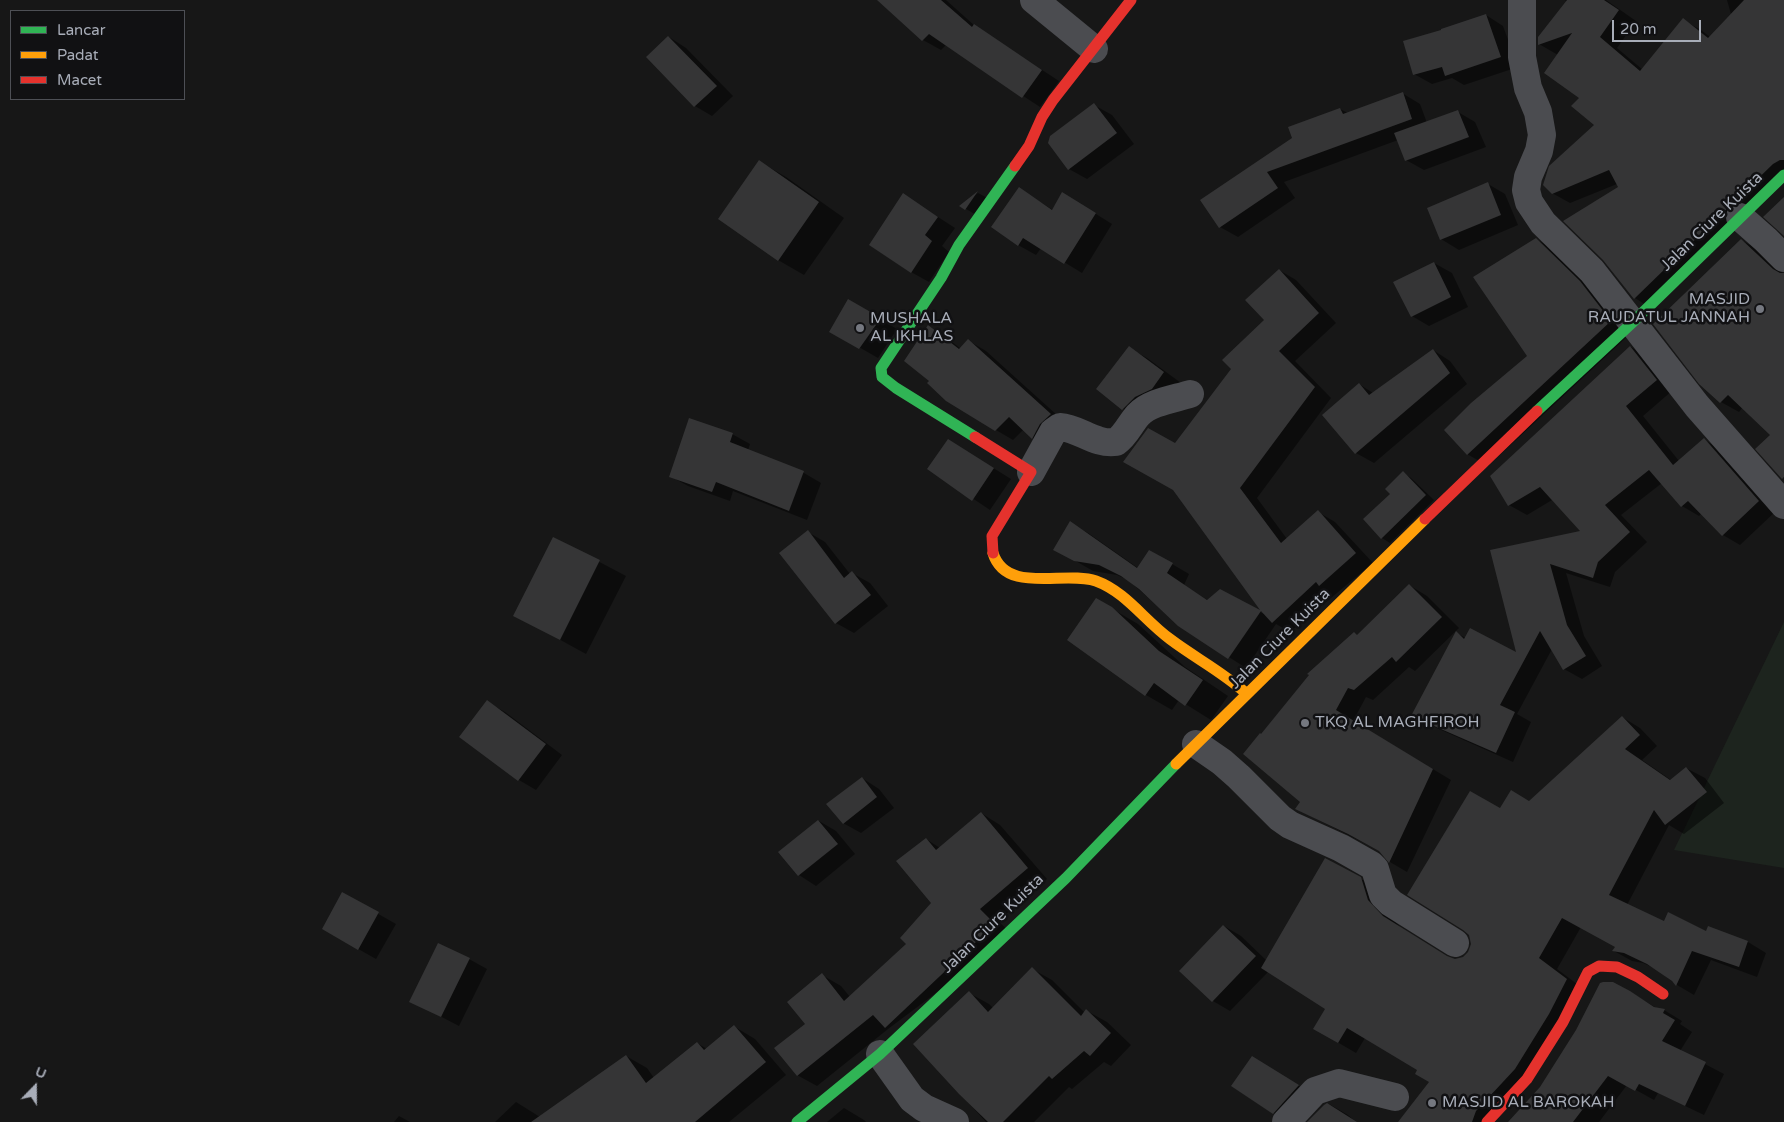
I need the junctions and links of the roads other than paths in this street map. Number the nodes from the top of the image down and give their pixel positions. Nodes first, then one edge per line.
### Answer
1 (1034, 0) edge
2 (1131, 0) edge
3 (1522, 0) edge
4 (1094, 49) junction
5 (1784, 175) edge
6 (1740, 217) junction
7 (1784, 258) edge
8 (1632, 323) junction
9 (1190, 394) dead end
10 (1031, 472) junction
11 (1784, 505) edge
12 (1247, 694) junction
13 (1196, 744) junction
14 (1455, 943) dead end
15 (1663, 994) dead end
16 (880, 1054) junction
17 (1395, 1097) dead end
18 (797, 1122) edge
19 (955, 1122) edge
20 (1286, 1122) edge
21 (1487, 1122) edge

1 - 4 street
2 - 4 street
3 - 8 street
4 - 10 street
5 - 6 street, Jalan Ciure Kuista
6 - 7 street
6 - 8 street, Jalan Ciure Kuista
8 - 11 street
8 - 12 street, Jalan Ciure Kuista
9 - 10 street
10 - 12 street
12 - 13 street, Jalan Ciure Kuista
13 - 14 street
13 - 16 street, Jalan Ciure Kuista
15 - 21 street
16 - 18 street, Jalan Ciure Kuista
16 - 19 street
17 - 20 street

